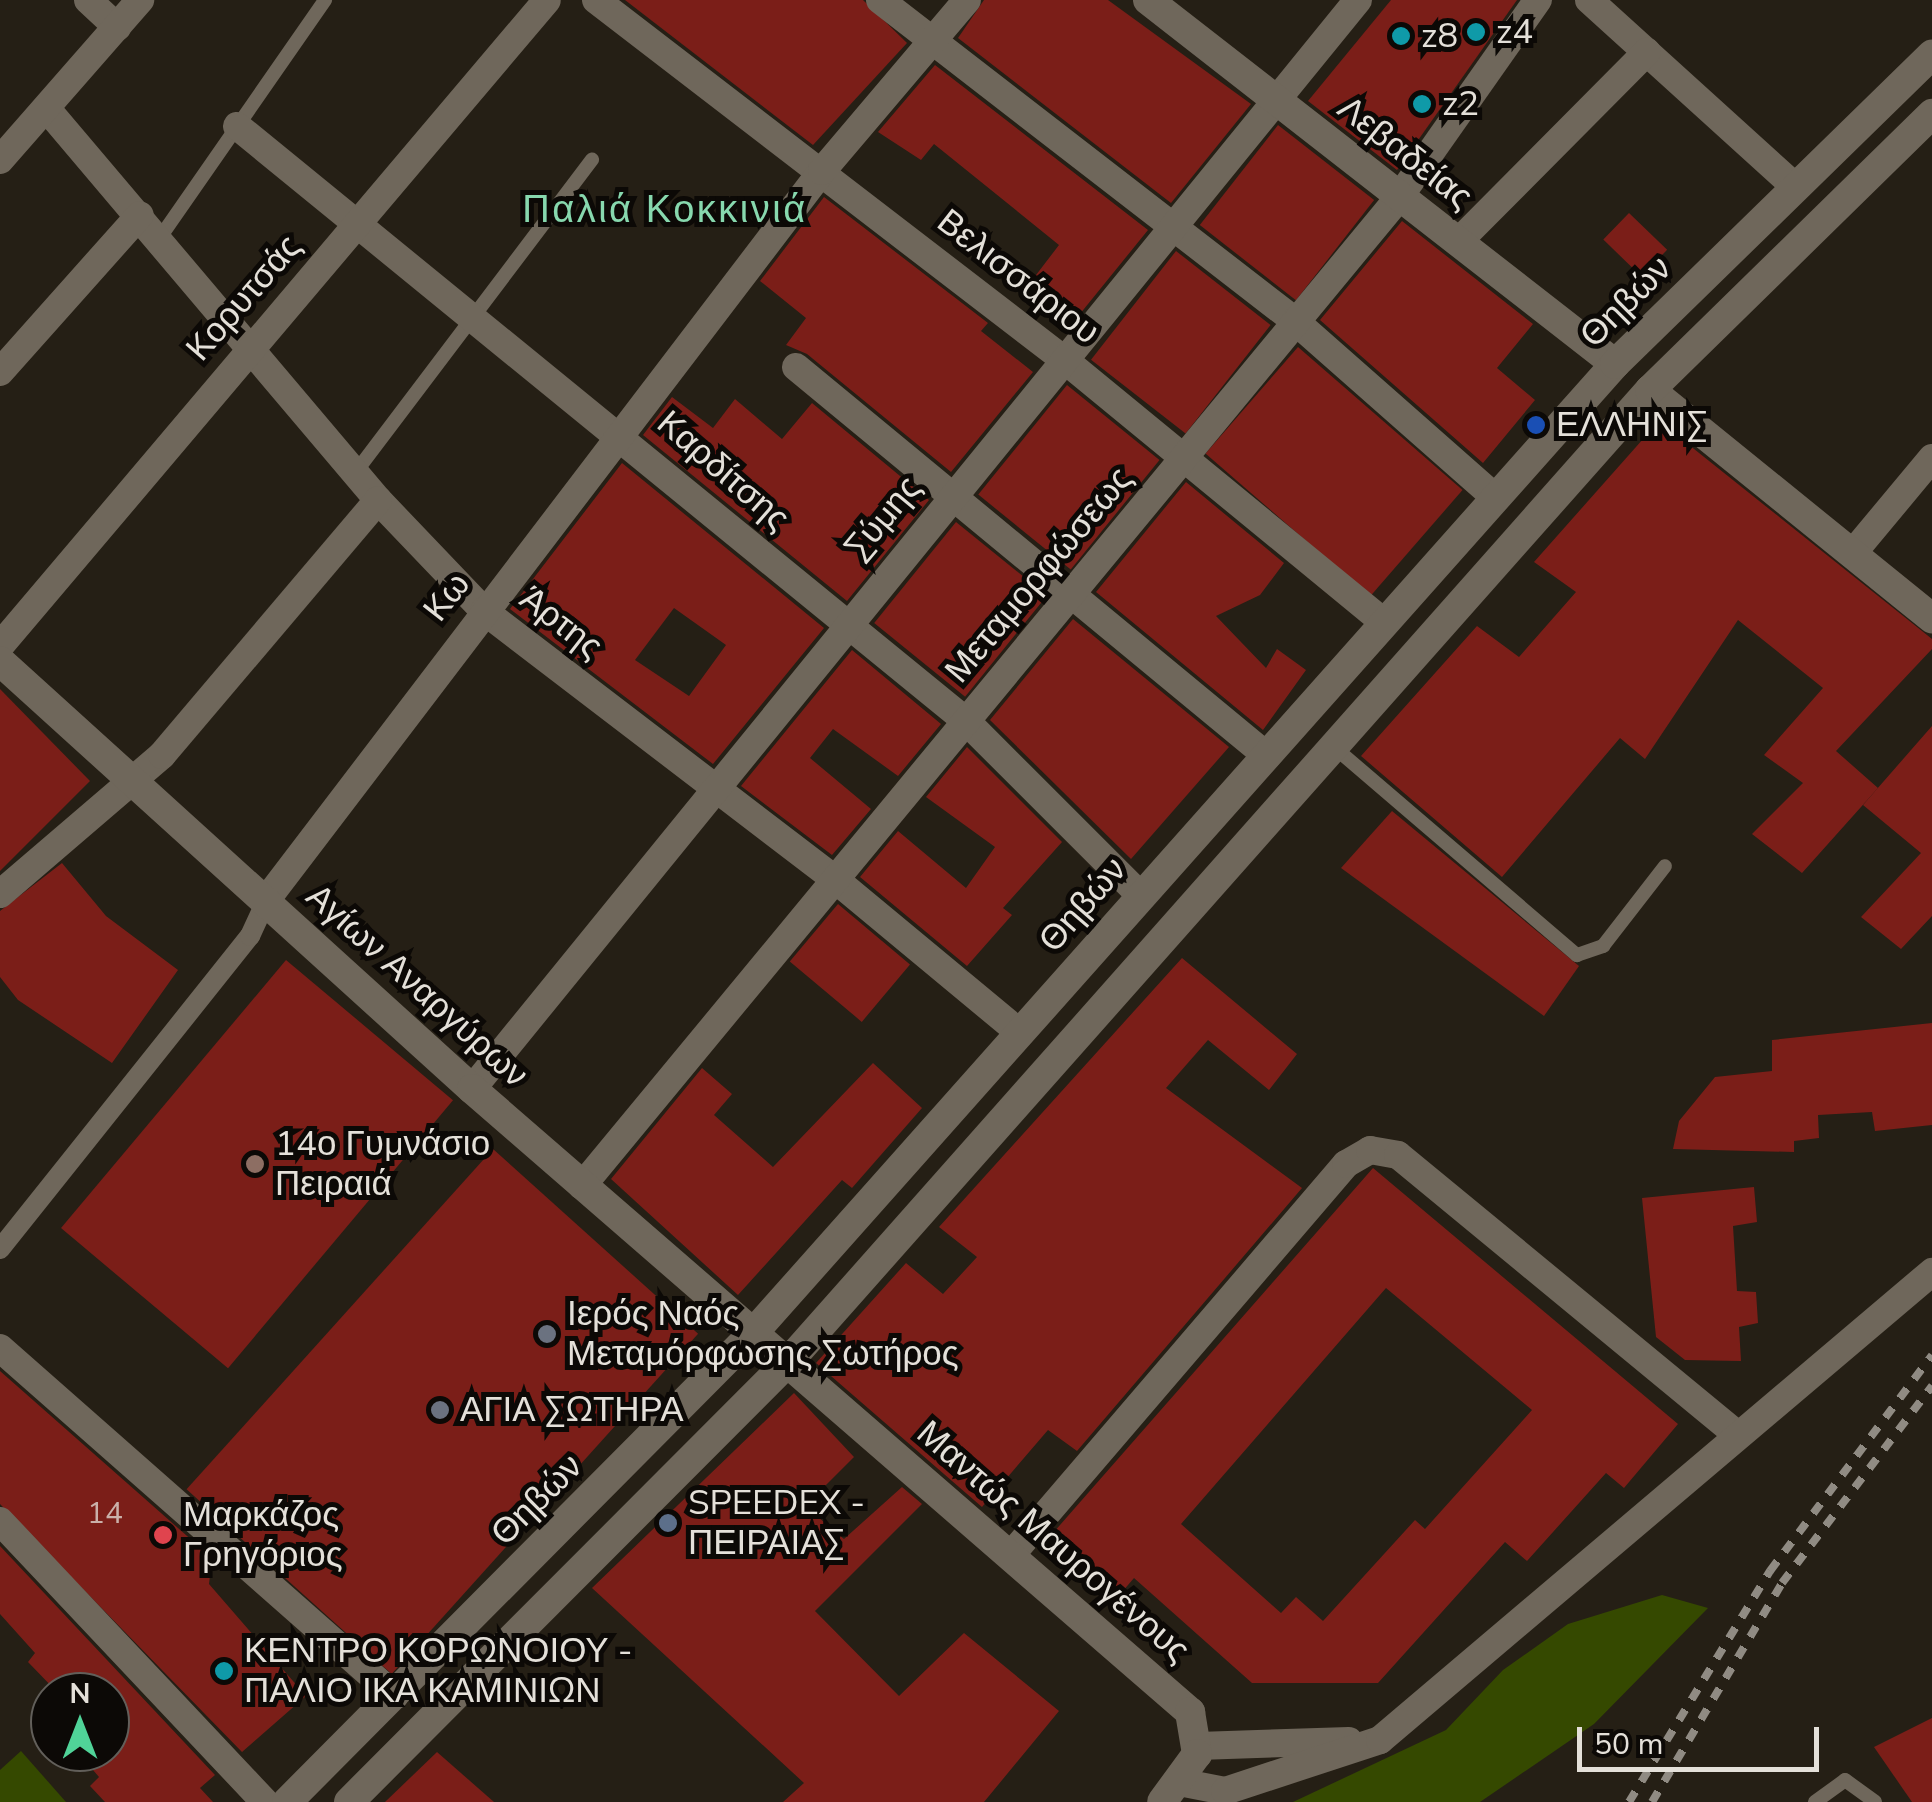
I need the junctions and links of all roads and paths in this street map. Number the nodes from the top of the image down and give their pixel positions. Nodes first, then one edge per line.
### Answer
1 (88, 0) edge
2 (140, 0) edge
3 (324, 0) edge
4 (547, 0) edge
5 (596, 0) edge
6 (880, 0) edge
7 (967, 0) edge
8 (1148, 0) edge
9 (1358, 0) edge
10 (1538, 0) edge
11 (1589, 0) edge
12 (117, 28) junction
13 (936, 40) junction
14 (1647, 52) junction
15 (1932, 55) edge
16 (1278, 102) junction
17 (48, 109) junction
18 (1932, 114) edge
19 (237, 126) junction
20 (0, 160) edge
21 (592, 160) dead end
22 (822, 170) junction
23 (1794, 187) junction
24 (1400, 196) junction
25 (140, 215) junction
26 (357, 224) junction
27 (1172, 229) junction
28 (160, 239) junction
29 (1458, 242) junction
30 (471, 320) junction
31 (1295, 321) junction
32 (251, 346) junction
33 (1066, 362) junction
34 (1615, 364) junction
35 (796, 367) dead end
36 (0, 372) edge
37 (1650, 390) junction
38 (622, 434) junction
39 (1932, 458) edge
40 (1186, 459) junction
41 (355, 474) junction
42 (950, 496) junction
43 (1496, 498) junction
44 (378, 500) junction
45 (1852, 554) junction
46 (1070, 594) junction
47 (484, 611) junction
48 (1932, 618) edge
49 (847, 621) junction
50 (1385, 623) junction
51 (0, 646) edge
52 (0, 661) edge
53 (966, 722) junction
54 (1334, 746) junction
55 (1267, 756) junction
56 (132, 782) junction
57 (714, 788) junction
58 (1665, 866) dead end
59 (836, 881) junction
60 (0, 894) edge
61 (1140, 895) junction
62 (267, 899) junction
63 (1020, 1034) junction
64 (472, 1090) junction
65 (582, 1186) junction
66 (0, 1249) edge
67 (1932, 1272) edge
68 (755, 1332) junction
69 (0, 1348) edge
70 (789, 1360) junction
71 (1736, 1434) junction
72 (0, 1521) edge
73 (1011, 1555) junction
74 (395, 1696) junction
75 (1380, 1740) junction
76 (1198, 1746) junction
77 (1171, 1792) edge
78 (265, 1802) edge
79 (287, 1802) edge
80 (349, 1802) edge
81 (1816, 1802) edge
82 (1874, 1802) edge

1 - 12 street
2 - 12 street
3 - 19 lane
4 - 26 street, Κορυτσάς
5 - 22 street, Βελισσάριου
6 - 13 street
7 - 13 street, Κω
8 - 16 main road, Λεβαδείας
9 - 16 street, Σύμης
10 - 24 street, Μεταμορφώσεως
11 - 14 street
12 - 17 street
13 - 22 street, Κω
13 - 27 street
14 - 23 street
14 - 29 street
15 - 23 main road, Θηβών
16 - 24 main road, Λεβαδείας
16 - 27 street, Σύμης
17 - 20 street
17 - 25 street, Άρτης
18 - 37 main road
19 - 26 street, Καρδίτσης
19 - 28 lane
21 - 30 lane
22 - 33 street, Βελισσάριου
22 - 38 street, Κω
23 - 34 main road, Θηβών
24 - 29 main road, Λεβαδείας
24 - 31 street, Μεταμορφώσεως
25 - 28 street, Άρτης
25 - 36 street
26 - 30 street, Καρδίτσης
26 - 32 street, Κορυτσάς
27 - 31 street
27 - 33 street, Σύμης
28 - 32 street, Άρτης
29 - 34 main road, Λεβαδείας
30 - 38 street, Καρδίτσης
30 - 41 lane
31 - 40 street, Μεταμορφώσεως
31 - 43 street
32 - 41 street, Άρτης
32 - 51 street, Κορυτσάς
33 - 40 street, Βελισσάριου
33 - 42 street, Σύμης
34 - 43 main road, Θηβών
35 - 42 street
37 - 45 main road
37 - 54 main road
38 - 47 street, Κω
38 - 49 street, Καρδίτσης
39 - 45 street
40 - 46 street, Μεταμορφώσεως
40 - 50 street, Βελισσάριου
41 - 44 street, Άρτης
42 - 46 street
42 - 49 street, Σύμης
43 - 50 main road, Θηβών
44 - 47 street, Άρτης
44 - 56 street
45 - 48 main road
46 - 53 street, Μεταμορφώσεως
46 - 55 street
47 - 57 street, Άρτης
47 - 62 street, Κω
49 - 53 street, Καρδίτσης
49 - 57 street, Σύμης
50 - 55 main road, Θηβών
52 - 56 main road, Αγίων Αναργύρων
53 - 59 street, Μεταμορφώσεως
53 - 61 street, Καρδίτσης
54 - 58 lane
54 - 70 main road
55 - 61 main road, Θηβών
56 - 60 street
56 - 62 main road, Αγίων Αναργύρων
57 - 59 street, Άρτης
57 - 64 street, Σύμης
59 - 63 street, Άρτης
59 - 65 street, Μεταμορφώσεως
61 - 63 main road, Θηβών
62 - 64 main road, Αγίων Αναργύρων
62 - 66 street, Κω
63 - 68 main road, Θηβών
64 - 65 main road, Αγίων Αναργύρων
65 - 68 main road, Αγίων Αναργύρων
67 - 71 street
68 - 70 main road, Αγίων Αναργύρων
68 - 74 main road, Θηβών
69 - 74 street
70 - 73 main road, Μαντώς Μαυρογένους
70 - 80 main road
71 - 73 street
71 - 75 street
72 - 78 street
73 - 76 main road, Μαντώς Μαυρογένους
74 - 79 main road, Θηβών
75 - 76 street
75 - 77 street
76 - 77 main road
81 - 82 lane

